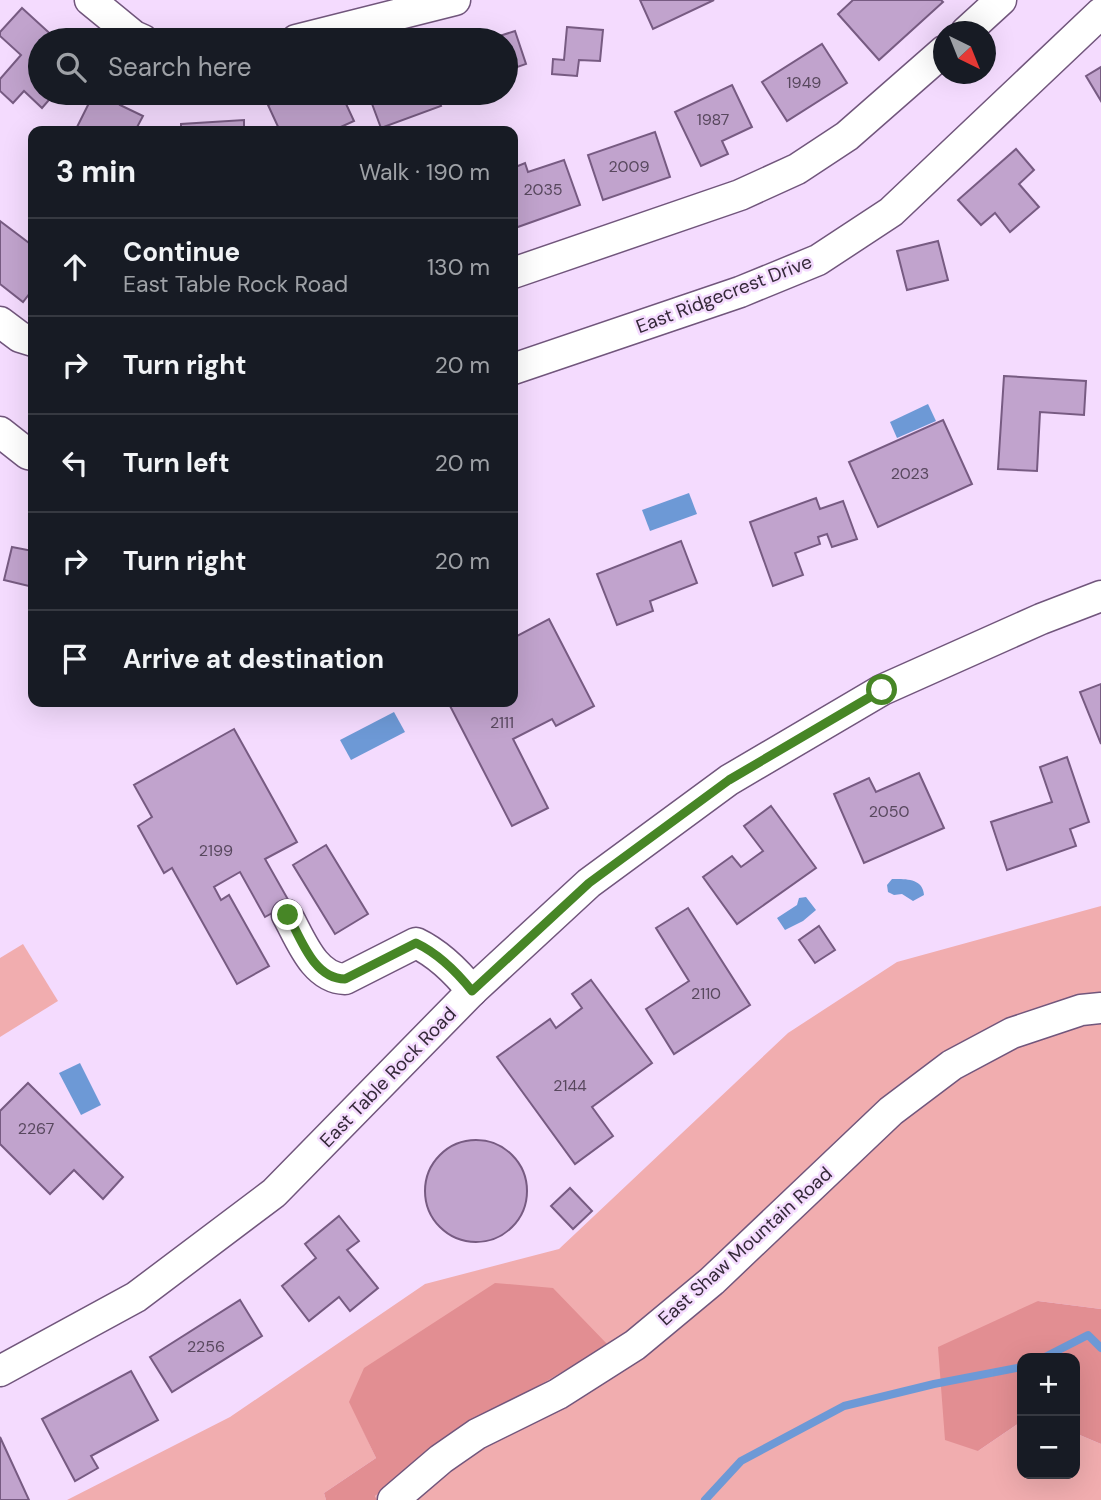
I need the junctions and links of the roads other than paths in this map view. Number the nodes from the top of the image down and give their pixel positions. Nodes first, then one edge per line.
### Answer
1 (90, 0) edge
2 (455, 0) edge
3 (1001, 0) edge
4 (1101, 13) edge
5 (978, 21) edge
6 (124, 28) edge
7 (344, 28) edge
8 (933, 60) edge
9 (518, 271) edge
10 (0, 322) edge
11 (28, 339) edge
12 (518, 367) edge
13 (0, 432) edge
14 (28, 454) edge
15 (1101, 596) edge
16 (288, 915) dead end
17 (472, 991) junction
18 (1101, 1008) edge
19 (0, 1371) edge
20 (393, 1500) edge

1 - 6 street
2 - 7 street
3 - 5 street
4 - 12 street, East Ridgecrest Drive
8 - 9 street
10 - 11 street
13 - 14 street
15 - 17 street, East Table Rock Road
16 - 17 street
17 - 19 street, East Table Rock Road
18 - 20 street, East Shaw Mountain Road

